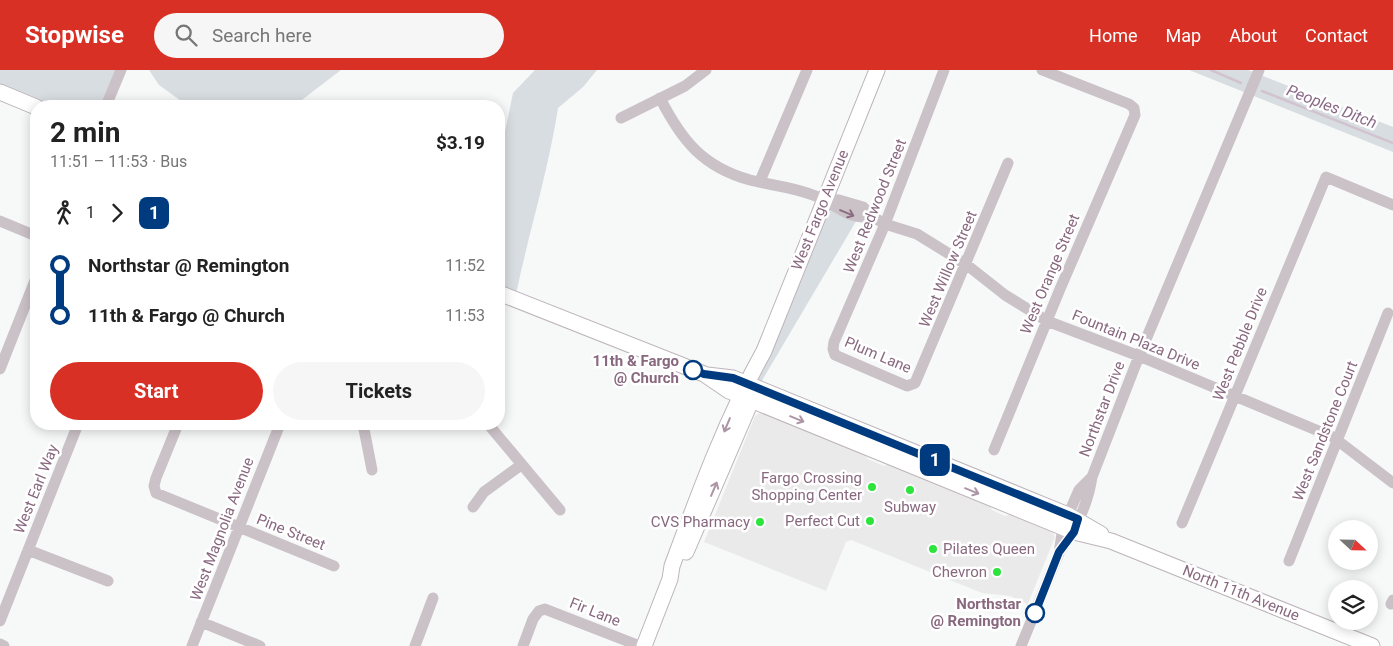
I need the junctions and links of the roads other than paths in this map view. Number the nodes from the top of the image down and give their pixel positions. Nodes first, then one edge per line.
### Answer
1 (121, 70) edge
2 (706, 70) edge
3 (807, 70) edge
4 (877, 70) edge
5 (944, 70) edge
6 (1042, 70) edge
7 (1259, 70) edge
8 (0, 92) edge
9 (660, 98) junction
10 (108, 100) edge
11 (30, 104) edge
12 (621, 118) dead end
13 (1008, 163) dead end
14 (760, 182) junction
15 (825, 199) junction
16 (1393, 205) edge
17 (0, 221) edge
18 (885, 224) junction
19 (30, 234) edge
20 (967, 265) junction
21 (30, 291) edge
22 (505, 295) edge
23 (1388, 313) dead end
24 (1046, 321) junction
25 (4, 345) edge
26 (833, 353) joint
27 (1139, 356) junction
28 (0, 369) edge
29 (912, 385) joint
30 (748, 392) junction
31 (1235, 396) junction
32 (76, 430) edge
33 (176, 430) edge
34 (278, 430) edge
35 (364, 430) edge
36 (493, 430) edge
37 (1337, 440) junction
38 (994, 450) dead end
39 (878, 453) junction
40 (521, 465) junction
41 (372, 470) dead end
42 (962, 470) junction
43 (1393, 482) edge
44 (472, 507) dead end
45 (560, 510) dead end
46 (1071, 523) junction
47 (1182, 523) dead end
48 (239, 527) junction
49 (28, 550) junction
50 (1289, 561) dead end
51 (334, 566) dead end
52 (108, 581) dead end
53 (432, 598) dead end
54 (0, 621) edge
55 (201, 622) junction
56 (0, 644) edge
57 (4, 646) edge
58 (192, 646) edge
59 (260, 646) edge
60 (414, 646) edge
61 (523, 646) edge
62 (640, 646) edge
63 (644, 646) edge
64 (1021, 646) edge
65 (1372, 646) edge

1 - 10 street
2 - 9 street
3 - 14 street
4 - 15 main road, West Fargo Avenue
5 - 18 street, West Redwood Street
6 - 24 street, West Orange Street
7 - 27 street, Northstar Drive
8 - 11 main road
9 - 12 street
9 - 14 street, Fountain Plaza Drive
13 - 20 street, West Willow Street
14 - 15 street, Fountain Plaza Drive
15 - 18 street, Fountain Plaza Drive
15 - 30 main road, West Fargo Avenue
16 - 31 street, West Pebble Drive
17 - 19 street
18 - 20 street, Fountain Plaza Drive
18 - 26 street, West Redwood Street
20 - 24 street, Fountain Plaza Drive
20 - 29 street, West Willow Street
21 - 25 street
22 - 30 main road, North 11th Avenue
23 - 37 street, West Sandstone Court
24 - 27 street, Fountain Plaza Drive
24 - 38 street, West Orange Street
25 - 28 street
26 - 29 street, Plum Lane
27 - 31 street, Fountain Plaza Drive
27 - 46 street, Northstar Drive
30 -> 39 main road, North 11th Avenue
30 - 42 main road, North 11th Avenue
30 - 63 main road, West Fargo Avenue
31 - 37 street, Fountain Plaza Drive
31 - 47 street, West Pebble Drive
32 - 49 street, West Earl Way
33 - 48 street, Pine Street
34 - 48 street, West Magnolia Avenue
35 - 41 street
36 - 40 street
37 - 43 street, Fountain Plaza Drive
37 - 50 street, West Sandstone Court
39 - 42 main road, North 11th Avenue
39 -> 46 main road, North 11th Avenue
40 - 44 street
40 - 45 street
42 - 46 main road, North 11th Avenue
46 - 64 street, Northstar Drive
46 - 65 main road, North 11th Avenue
48 - 51 street, Pine Street
48 - 55 street, West Magnolia Avenue
49 - 52 street
49 - 54 street, West Earl Way
53 - 60 street
55 - 58 street, West Magnolia Avenue
55 - 59 street
56 - 57 street
61 - 62 street, Fir Lane

